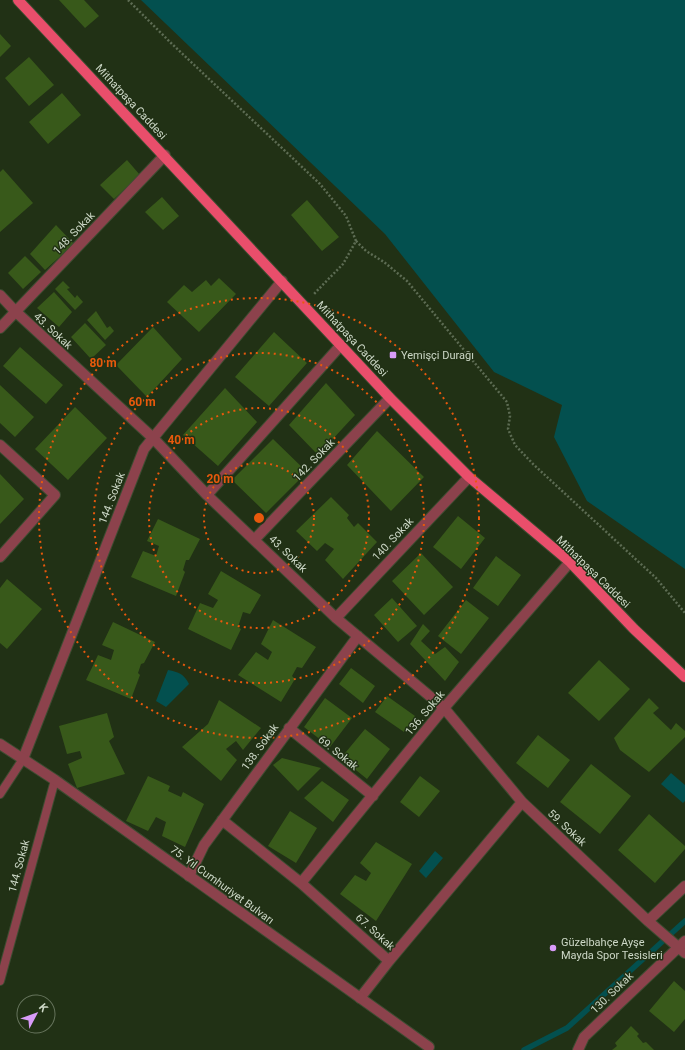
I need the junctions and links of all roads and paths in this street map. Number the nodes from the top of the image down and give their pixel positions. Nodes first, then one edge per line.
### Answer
1 (18, 0) edge
2 (128, 0) edge
3 (165, 156) junction
4 (356, 241) junction
5 (282, 281) junction
6 (0, 295) edge
7 (303, 304) junction
8 (15, 311) junction
9 (0, 328) edge
10 (341, 345) junction
11 (390, 398) junction
12 (153, 438) junction
13 (0, 445) edge
14 (469, 477) junction
15 (207, 495) junction
16 (255, 539) junction
17 (0, 557) edge
18 (570, 562) junction
19 (685, 613) edge
20 (336, 618) junction
21 (358, 636) junction
22 (685, 677) edge
23 (444, 708) junction
24 (289, 728) junction
25 (0, 744) edge
26 (23, 759) junction
27 (55, 780) junction
28 (0, 794) edge
29 (373, 796) junction
30 (522, 802) junction
31 (222, 820) junction
32 (189, 876) junction
33 (301, 883) junction
34 (685, 886) edge
35 (650, 923) junction
36 (680, 946) edge
37 (389, 961) junction
38 (0, 981) edge
39 (360, 998) junction
40 (429, 1047) dead end
41 (578, 1050) edge

1 - 3 main road, Mithatpaşa Caddesi
2 - 4 path
3 - 5 main road, Mithatpaşa Caddesi
3 - 8 street, 148. Sokak
4 - 7 path
4 - 19 path
5 - 7 main road, Mithatpaşa Caddesi
5 - 12 street, 144. Sokak
6 - 8 street, 43. Sokak
7 - 10 main road, Mithatpaşa Caddesi
8 - 9 street, 148. Sokak
8 - 12 street, 43. Sokak
10 - 11 main road, Mithatpaşa Caddesi
10 - 15 street
11 - 14 main road, Mithatpaşa Caddesi
11 - 16 street, 142. Sokak
12 - 15 street, 43. Sokak
12 - 26 street, 144. Sokak
13 - 17 street
14 - 18 main road, Mithatpaşa Caddesi
14 - 20 street, 140. Sokak
15 - 16 street, 43. Sokak
16 - 20 street, 43. Sokak
18 - 22 main road, Mithatpaşa Caddesi
18 - 23 street, 136. Sokak
20 - 21 street, 43. Sokak
21 - 23 street, 43. Sokak
21 - 24 street, 138. Sokak
23 - 29 street, 136. Sokak
23 - 30 street, 59. Sokak
24 - 29 street, 69. Sokak
24 - 31 street, 138. Sokak
25 - 26 street, 75. Yıl Cumhuriyet Bulvarı
26 - 27 street, 75. Yıl Cumhuriyet Bulvarı
26 - 28 lane
27 - 32 street, 75. Yıl Cumhuriyet Bulvarı
27 - 38 lane, 144. Sokak
29 - 33 street, 136. Sokak
30 - 35 street, 59. Sokak
30 - 37 street, 67. Sokak
31 - 32 street, 138. Sokak
31 - 33 street, 67. Sokak
32 - 39 street, 75. Yıl Cumhuriyet Bulvarı
33 - 37 street, 67. Sokak
34 - 35 street
35 - 36 street, 59. Sokak
36 - 41 street, 130. Sokak
37 - 39 street
39 - 40 street, 75. Yıl Cumhuriyet Bulvarı

